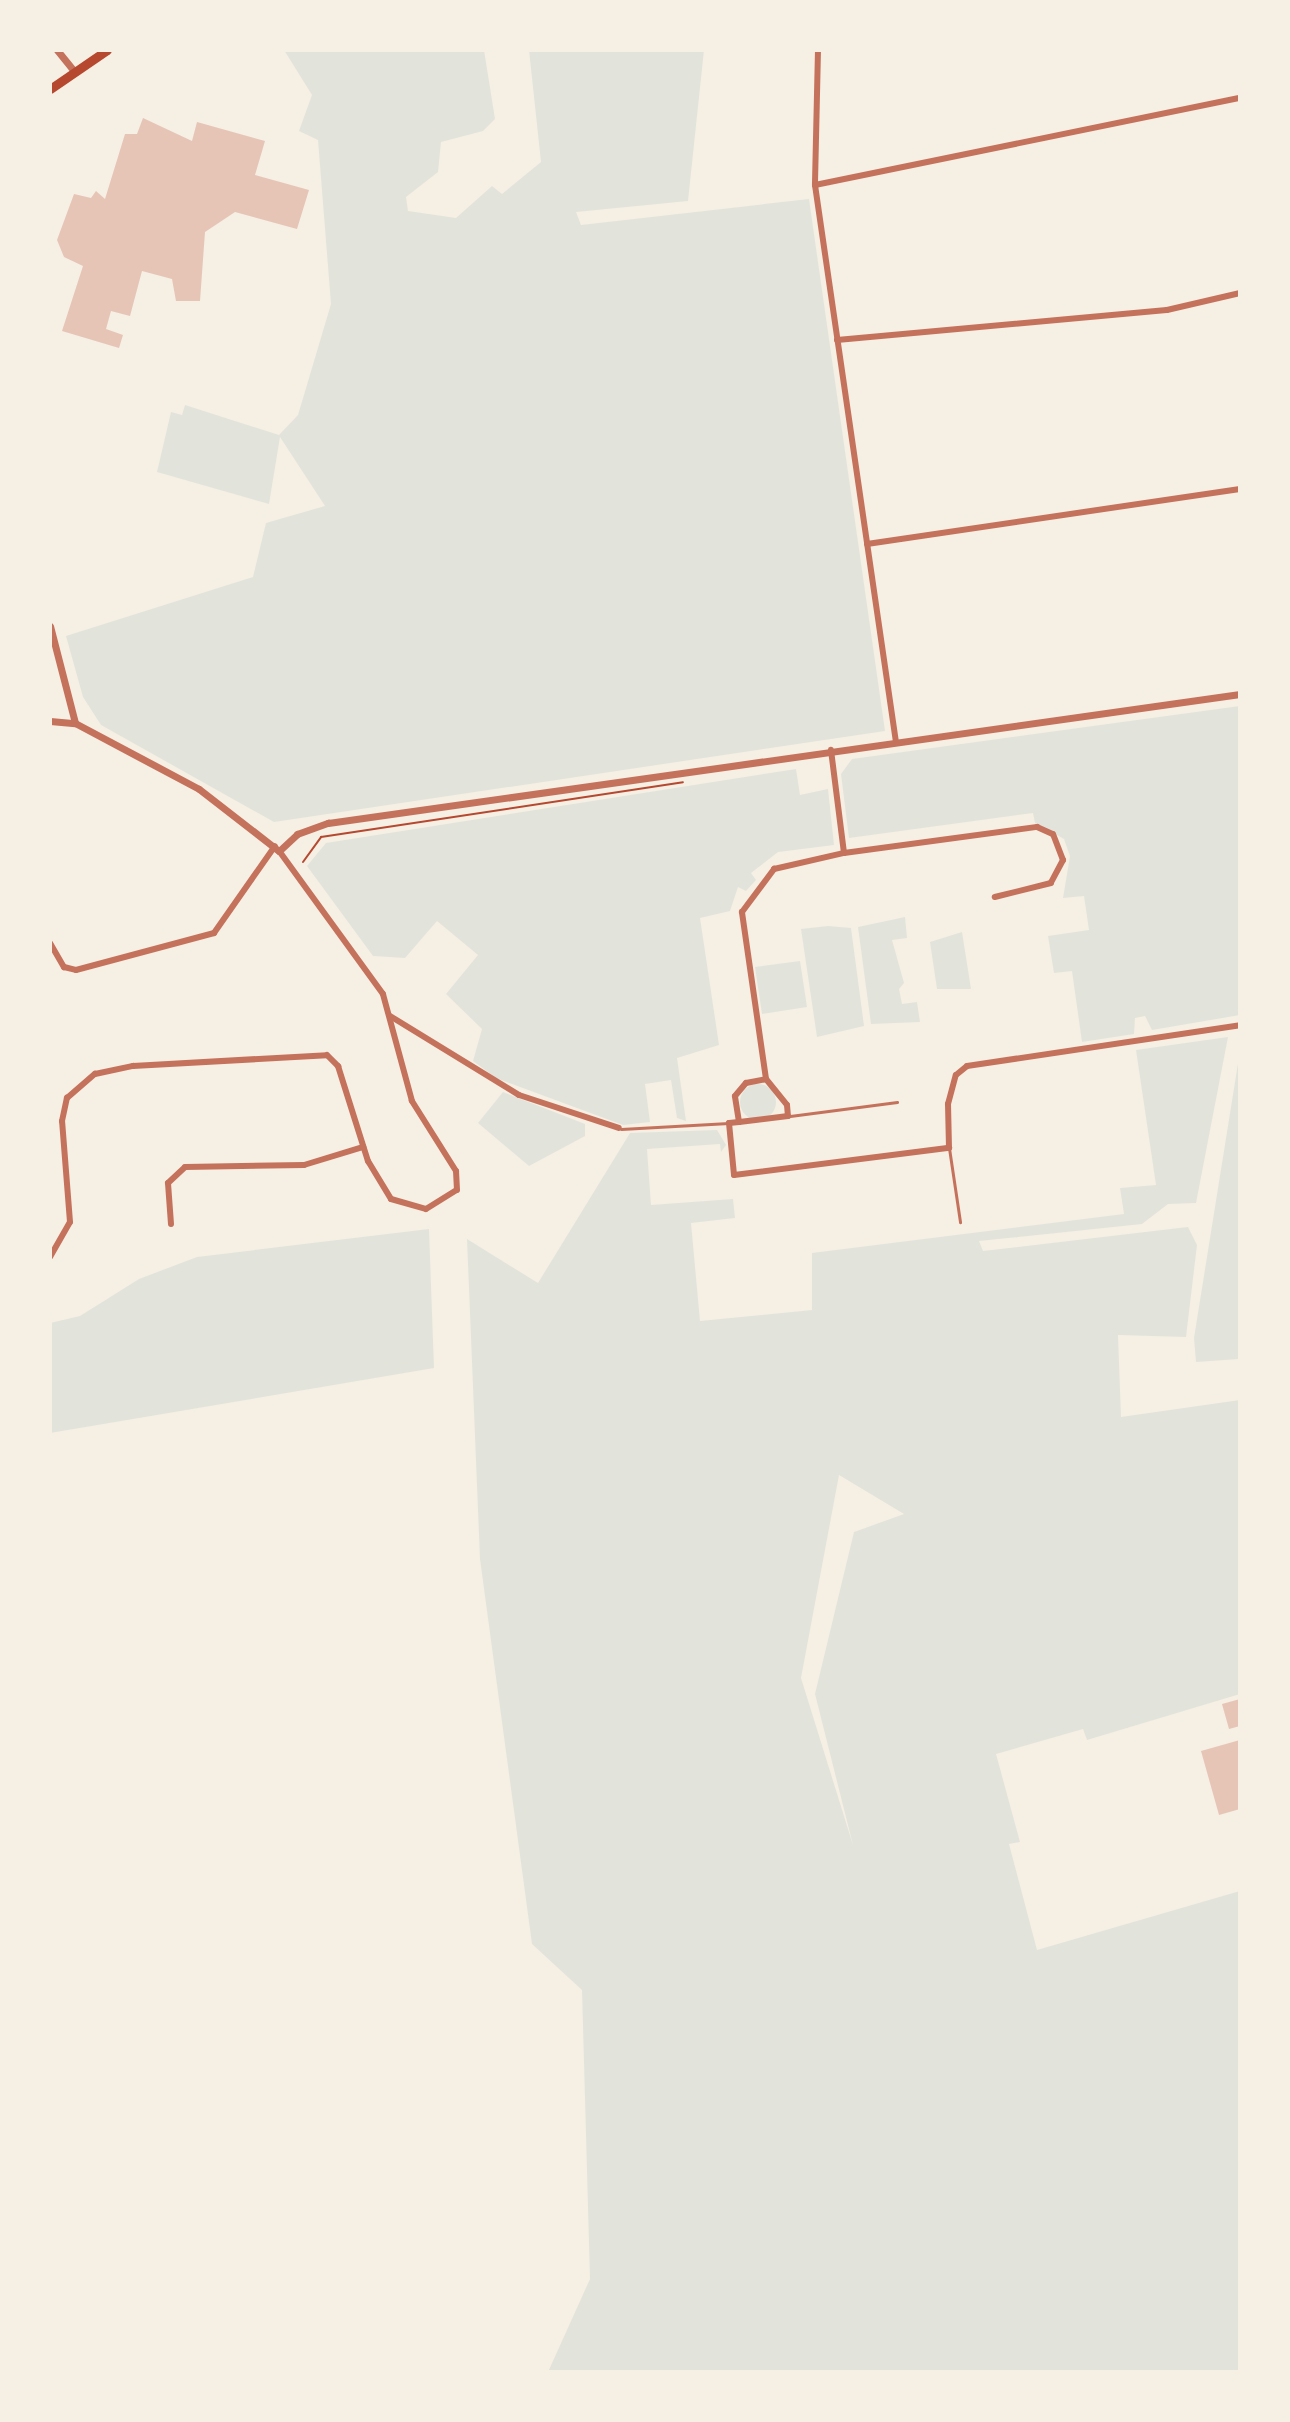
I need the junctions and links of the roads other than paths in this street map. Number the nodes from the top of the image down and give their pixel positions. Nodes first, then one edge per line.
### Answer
1 (57, 50) edge
2 (107, 50) edge
3 (818, 50) edge
4 (75, 72) junction
5 (50, 89) edge
6 (1240, 98) edge
7 (815, 185) junction
8 (1240, 293) edge
9 (837, 340) junction
10 (1240, 489) edge
11 (867, 544) junction
12 (50, 626) edge
13 (1240, 694) edge
14 (50, 721) edge
15 (75, 723) junction
16 (896, 742) junction
17 (831, 750) junction
18 (277, 849) junction
19 (844, 853) junction
20 (995, 897) dead end
21 (50, 943) edge
22 (390, 1016) junction
23 (1240, 1025) edge
24 (766, 1079) junction
25 (897, 1102) dead end
26 (788, 1116) junction
27 (739, 1122) junction
28 (729, 1123) junction
29 (619, 1128) joint
30 (363, 1147) junction
31 (949, 1148) junction
32 (960, 1222) dead end
33 (171, 1224) dead end
34 (50, 1257) edge

1 - 4 street
2 - 4 main road
3 - 7 street
4 - 5 main road
6 - 7 street
7 - 9 street
8 - 9 street
9 - 11 street
10 - 11 street
11 - 16 street
12 - 15 street
13 - 16 street
14 - 15 street
15 - 18 street
16 - 17 street
17 - 18 street
17 - 19 street
18 - 21 street
18 - 22 street
19 - 20 street
19 - 24 street
22 - 29 street
22 - 30 street
23 - 31 street
24 - 26 street
24 - 27 street
25 - 26 lane
26 - 27 street
27 - 28 street
28 - 29 lane
28 - 31 street
30 - 33 street
30 - 34 street
31 - 32 lane

